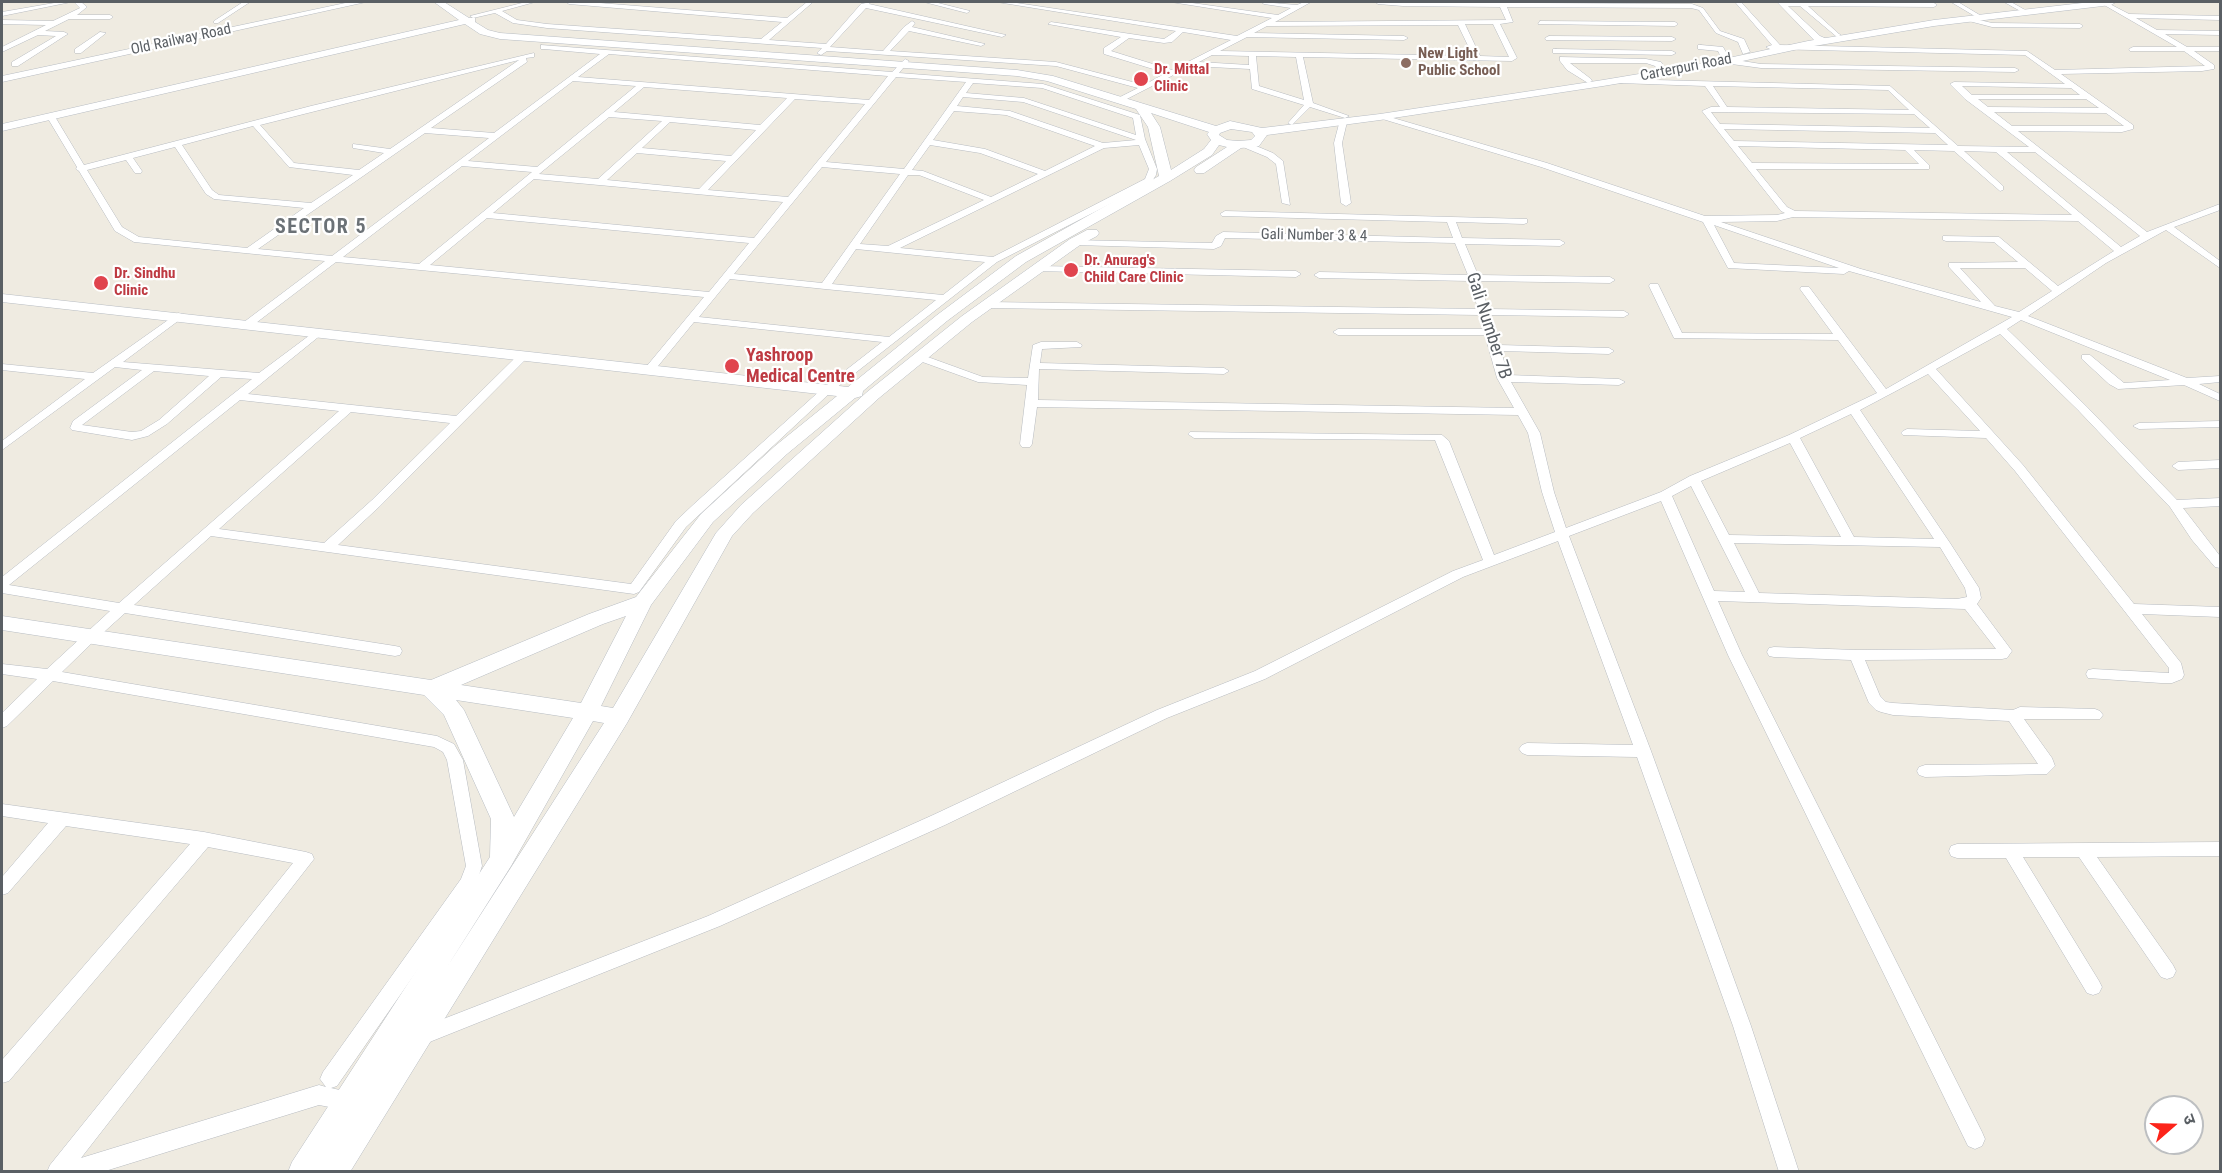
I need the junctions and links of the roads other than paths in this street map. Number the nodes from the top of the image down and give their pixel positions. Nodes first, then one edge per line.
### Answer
1 (68, 2) edge
2 (77, 2) edge
3 (247, 2) edge
4 (313, 2) edge
5 (344, 2) edge
6 (361, 2) edge
7 (438, 2) edge
8 (453, 2) edge
9 (532, 2) edge
10 (569, 2) edge
11 (618, 2) edge
12 (810, 2) edge
13 (927, 2) edge
14 (1000, 2) edge
15 (1174, 2) edge
16 (1264, 2) edge
17 (1308, 2) edge
18 (1378, 2) edge
19 (1738, 2) edge
20 (1954, 2) edge
21 (2070, 2) edge
22 (2102, 2) edge
23 (2111, 2) edge
24 (866, 3) edge
25 (1421, 3) edge
26 (1581, 3) edge
27 (1611, 3) edge
28 (1642, 3) edge
29 (1782, 3) edge
30 (1800, 3) edge
31 (606, 4) junction
32 (683, 4) dead end
33 (1502, 4) junction
34 (1533, 4) junction
35 (1697, 4) edge
36 (1935, 5) dead end
37 (1297, 7) junction
38 (2016, 7) edge
39 (663, 9) junction
40 (495, 10) junction
41 (967, 11) dead end
42 (2, 14) edge
43 (920, 16) junction
44 (1974, 16) junction
45 (2129, 16) junction
46 (68, 17) junction
47 (110, 17) dead end
48 (1278, 17) junction
49 (1364, 17) dead end
50 (2220, 18) edge
51 (471, 19) junction
52 (787, 20) junction
53 (1180, 21) dead end
54 (2, 22) edge
55 (216, 22) junction
56 (1191, 22) dead end
57 (1460, 22) junction
58 (1495, 22) junction
59 (57, 23) junction
60 (1540, 23) junction
61 (1052, 24) dead end
62 (1266, 24) junction
63 (1675, 24) dead end
64 (1215, 26) dead end
65 (2080, 26) dead end
66 (906, 28) junction
67 (1227, 28) dead end
68 (1183, 29) junction
69 (20, 32) dead end
70 (2156, 32) junction
71 (37, 33) junction
72 (102, 33) dead end
73 (2220, 33) edge
74 (1242, 34) junction
75 (1002, 35) dead end
76 (1837, 35) junction
77 (1127, 36) junction
78 (554, 37) junction
79 (1404, 38) dead end
80 (1549, 38) junction
81 (1672, 39) dead end
82 (1821, 40) junction
83 (762, 42) junction
84 (981, 44) dead end
85 (544, 47) junction
86 (1701, 47) dead end
87 (1777, 47) junction
88 (2133, 49) dead end
89 (2186, 49) junction
90 (2220, 49) edge
91 (2, 50) edge
92 (78, 51) junction
93 (886, 51) junction
94 (1556, 51) junction
95 (607, 52) junction
96 (822, 52) junction
97 (1746, 52) junction
98 (1209, 53) junction
99 (1672, 53) dead end
100 (1252, 54) junction
101 (531, 55) junction
102 (1299, 55) junction
103 (1478, 59) junction
104 (1727, 59) junction
105 (1564, 62) junction
106 (1188, 63) junction
107 (15, 64) junction
108 (900, 66) junction
109 (2, 67) edge
110 (1253, 67) junction
111 (1662, 70) junction
112 (2015, 70) dead end
113 (2055, 72) junction
114 (1172, 73) junction
115 (2, 77) edge
116 (571, 79) junction
117 (972, 79) junction
118 (1588, 81) junction
119 (1619, 81) junction
120 (1708, 84) junction
121 (642, 85) junction
122 (2074, 86) junction
123 (1144, 87) junction
124 (1132, 94) junction
125 (961, 95) junction
126 (793, 96) junction
127 (1968, 97) junction
128 (2089, 97) junction
129 (1121, 100) junction
130 (870, 102) junction
131 (1309, 104) junction
132 (1140, 106) junction
133 (951, 108) junction
134 (1983, 109) junction
135 (1725, 110) junction
136 (2108, 111) junction
137 (1916, 112) junction
138 (606, 114) junction
139 (51, 117) junction
140 (1380, 117) junction
141 (1344, 119) junction
142 (668, 120) junction
143 (254, 123) junction
144 (1292, 123) junction
145 (1718, 126) junction
146 (2, 128) edge
147 (762, 128) junction
148 (2007, 128) junction
149 (423, 130) junction
150 (1259, 130) junction
151 (1937, 130) junction
152 (1221, 132) junction
153 (496, 136) junction
154 (1142, 140) junction
155 (928, 142) junction
156 (1731, 143) junction
157 (177, 144) junction
158 (1242, 145) junction
159 (356, 146) dead end
160 (1102, 146) junction
161 (1907, 147) junction
162 (1958, 148) junction
163 (1998, 149) junction
164 (635, 150) junction
165 (2035, 150) junction
166 (391, 152) junction
167 (128, 157) junction
168 (733, 159) junction
169 (460, 164) junction
170 (819, 164) junction
171 (1749, 165) junction
172 (80, 169) junction
173 (138, 171) dead end
174 (907, 171) junction
175 (361, 173) junction
176 (536, 173) junction
177 (1046, 174) junction
178 (1166, 178) junction
179 (600, 182) junction
180 (2000, 188) dead end
181 (702, 191) junction
182 (790, 200) junction
183 (992, 200) junction
184 (1287, 203) dead end
185 (1346, 203) dead end
186 (312, 207) junction
187 (2219, 209) edge
188 (1225, 214) dead end
189 (1793, 214) junction
190 (485, 215) junction
191 (1294, 216) junction
192 (1450, 219) junction
193 (1706, 219) junction
194 (2079, 219) junction
195 (1524, 221) dead end
196 (2167, 226) junction
197 (1296, 236) junction
198 (2146, 236) junction
199 (1946, 238) dead end
200 (1458, 239) junction
201 (756, 241) junction
202 (1075, 242) junction
203 (1560, 243) dead end
204 (854, 246) junction
205 (251, 249) junction
206 (890, 249) junction
207 (2120, 251) junction
208 (335, 258) junction
209 (994, 260) junction
210 (2025, 265) junction
211 (2220, 265) edge
212 (423, 266) junction
213 (1038, 269) junction
214 (1858, 271) junction
215 (1296, 274) dead end
216 (1319, 275) dead end
217 (727, 276) junction
218 (1474, 278) junction
219 (1610, 280) dead end
220 (825, 286) junction
221 (1654, 286) dead end
222 (1805, 289) dead end
223 (2058, 291) junction
224 (711, 295) junction
225 (2, 298) edge
226 (945, 298) junction
227 (987, 305) junction
228 (1992, 309) junction
229 (1483, 313) junction
230 (1624, 314) dead end
231 (178, 316) junction
232 (2020, 316) junction
233 (692, 319) junction
234 (248, 324) junction
235 (2001, 329) junction
236 (318, 332) junction
237 (1338, 332) dead end
238 (1489, 332) junction
239 (1840, 337) junction
240 (892, 340) junction
241 (1077, 345) dead end
242 (1494, 348) junction
243 (1609, 351) dead end
244 (524, 355) junction
245 (2086, 357) dead end
246 (921, 358) junction
247 (113, 364) junction
248 (154, 366) junction
249 (1034, 366) junction
250 (3, 368) edge
251 (650, 369) junction
252 (1930, 369) junction
253 (1224, 370) dead end
254 (219, 373) junction
255 (262, 376) junction
256 (95, 377) junction
257 (1503, 378) junction
258 (2220, 379) edge
259 (1032, 382) junction
260 (1619, 382) dead end
261 (2186, 382) junction
262 (827, 390) junction
263 (850, 393) junction
264 (1884, 394) junction
265 (873, 395) junction
266 (238, 396) junction
267 (2220, 398) edge
268 (1032, 403) junction
269 (349, 408) junction
270 (1853, 408) junction
271 (1522, 412) junction
272 (457, 420) junction
273 (2220, 423) edge
274 (2139, 426) dead end
275 (1908, 433) dead end
276 (1194, 434) dead end
277 (1989, 435) junction
278 (1793, 437) junction
279 (1026, 444) dead end
280 (2, 446) edge
281 (2220, 465) edge
282 (2178, 466) dead end
283 (1694, 479) junction
284 (1665, 495) junction
285 (2220, 502) edge
286 (2174, 504) junction
287 (209, 532) junction
288 (1562, 535) junction
289 (1725, 539) junction
290 (1850, 541) junction
291 (1944, 543) junction
292 (328, 547) junction
293 (2217, 557) edge
294 (1490, 562) junction
295 (2, 587) edge
296 (1714, 596) dead end
297 (1754, 596) junction
298 (643, 602) junction
299 (1969, 604) junction
300 (122, 609) junction
301 (2130, 609) junction
302 (2220, 612) edge
303 (2, 623) edge
304 (89, 637) junction
305 (395, 651) dead end
306 (1774, 652) dead end
307 (1856, 655) junction
308 (2, 669) edge
309 (2093, 674) dead end
310 (50, 675) junction
311 (432, 689) junction
312 (587, 713) junction
313 (2095, 715) dead end
314 (2016, 716) junction
315 (619, 717) junction
316 (2, 722) edge
317 (1527, 749) dead end
318 (1643, 751) junction
319 (1925, 771) dead end
320 (2, 810) edge
321 (62, 819) junction
322 (204, 839) junction
323 (2220, 849) edge
324 (2010, 850) junction
325 (2083, 850) junction
326 (1957, 851) dead end
327 (502, 859) junction
328 (2, 888) edge
329 (2167, 971) dead end
330 (2093, 987) dead end
331 (419, 1037) junction
332 (380, 1053) junction
333 (2, 1074) edge
334 (330, 1079) dead end
335 (349, 1101) junction
336 (375, 1106) junction
337 (1975, 1139) dead end
338 (57, 1172) edge
339 (67, 1172) edge
340 (302, 1172) edge
341 (333, 1172) edge
342 (1790, 1172) edge

1 - 42 street
2 - 46 street
3 - 55 street
4 - 55 main road
5 - 115 main road, Old Railway Road
6 - 115 main road, Old Railway Road
7 - 51 main road
8 - 51 main road
9 - 40 street
10 - 31 street
11 - 31 street
12 - 52 street
13 - 41 street
14 - 68 street
15 - 48 street
16 - 37 street
17 - 37 street
18 - 25 street
19 - 87 street
20 - 44 street
21 - 38 main road, Carterpuri Road
22 - 23 main road, Carterpuri Road
22 - 38 main road, Carterpuri Road
22 - 45 street
24 - 43 street
24 - 96 street
25 - 33 street
26 - 27 street
26 - 34 street
27 - 28 street
28 - 35 street
29 - 30 street
29 - 82 street
30 - 36 street
30 - 76 street
31 - 39 street
32 - 39 street
33 - 34 street
33 - 58 street
34 - 60 street
35 - 97 street
37 - 48 street
38 - 44 main road, Carterpuri Road
39 - 52 street
40 - 51 street
40 - 83 street
43 - 66 street
43 - 75 street
44 - 65 street
44 - 76 main road, Carterpuri Road
44 - 82 main road, Carterpuri Road
45 - 50 street
45 - 70 street
46 - 47 street
46 - 59 street
48 - 49 street
48 - 62 street
51 - 78 main road
51 - 139 main road
52 - 83 street
53 - 56 street
54 - 59 street
55 - 92 main road
57 - 58 street
57 - 62 street
57 - 103 street
58 - 103 street
59 - 71 street
60 - 63 street
60 - 80 street
61 - 77 street
62 - 74 street
64 - 67 street
66 - 84 street
66 - 93 street
68 - 74 street
68 - 77 street
69 - 71 street
70 - 73 street
70 - 89 street
71 - 91 street
71 - 107 street
72 - 92 street
74 - 79 street
74 - 98 street
76 - 82 main road, Carterpuri Road
77 - 114 street
78 - 85 street
78 - 96 main road
80 - 81 street
80 - 94 street
82 - 87 main road, Carterpuri Road
83 - 96 street
85 - 95 street
85 - 101 street
86 - 104 street
87 - 97 main road, Carterpuri Road
87 - 104 main road, Carterpuri Road
87 - 113 street
88 - 89 street
89 - 90 street
89 - 113 street
92 - 107 main road
93 - 96 street
93 - 123 street
94 - 99 street
94 - 105 street
95 - 108 street
95 - 116 street
96 - 108 main road
97 - 104 main road, Carterpuri Road
98 - 100 street
98 - 106 street
100 - 102 street
100 - 110 street
101 - 143 street
101 - 149 street
102 - 103 street
102 - 131 street
104 - 111 main road, Carterpuri Road
104 - 112 street
104 - 119 main road, Carterpuri Road
105 - 111 street
105 - 118 street
106 - 110 street
106 - 114 street
107 - 109 main road
108 - 117 street
108 - 124 main road
108 - 129 main road
108 - 130 street
110 - 131 street
111 - 118 main road, Carterpuri Road
113 - 122 street
114 - 123 street
116 - 121 street
116 - 153 street
117 - 125 street
117 - 154 street
118 - 141 main road, Carterpuri Road
119 - 120 street
119 - 140 main road, Carterpuri Road
120 - 135 street
120 - 137 street
121 - 126 street
121 - 138 street
122 - 127 street
122 - 128 street
123 - 124 street
124 - 129 street
124 - 152 main road
125 - 133 street
125 - 154 street
126 - 130 street
126 - 147 street
127 - 128 street
127 - 134 street
128 - 136 street
129 - 132 main road
130 - 170 street
131 - 141 street
131 - 144 street
132 - 152 main road
132 - 178 main road
133 - 155 street
133 - 160 street
134 - 136 street
134 - 148 street
135 - 137 street
135 - 145 street
136 - 148 street
137 - 151 street
138 - 142 street
138 - 176 street
139 - 146 main road
139 - 172 street
140 - 141 main road, Carterpuri Road
140 - 193 street
141 - 144 main road, Carterpuri Road
141 - 150 main road, Carterpuri Road
141 - 185 street
142 - 147 street
142 - 164 street
143 - 157 street
143 - 175 street
144 - 150 main road, Carterpuri Road
145 - 151 street
145 - 156 street
147 - 168 street
148 - 165 street
149 - 153 street
149 - 166 street
150 - 152 main road
150 - 158 main road
151 - 162 street
152 - 158 main road
152 - 178 main road
153 - 169 street
154 - 160 street
154 - 209 street
155 - 174 street
155 - 177 street
156 - 161 street
156 - 171 street
157 - 167 street
157 - 186 street
158 - 184 street
158 - 202 main road
159 - 166 street
160 - 177 street
161 - 162 street
161 - 171 street
162 - 163 street
162 - 180 street
163 - 165 street
163 - 194 street
164 - 168 street
164 - 179 street
165 - 198 street
166 - 175 street
167 - 172 street
167 - 173 street
168 - 181 street
169 - 176 street
169 - 208 street
170 - 174 street
170 - 182 street
171 - 189 street
172 - 205 street
174 - 183 street
174 - 204 street
175 - 186 street
176 - 179 street
176 - 190 street
177 - 183 street
178 - 263 main road
179 - 181 street
181 - 182 street
182 - 201 street
183 - 206 street
186 - 205 street
187 - 196 street
188 - 191 street
189 - 193 street
189 - 194 street
190 - 201 street
190 - 212 street
191 - 192 street
191 - 197 street
192 - 195 street
192 - 200 street, Gali Number 7B
193 - 214 street
193 - 214 street
194 - 207 street
196 - 198 street
196 - 211 street
197 - 200 street, Gali Number 3 & 4
197 - 202 street, Gali Number 3 & 4
198 - 207 street
199 - 210 street
200 - 203 street, Gali Number 3 & 4
200 - 218 street, Gali Number 7B
201 - 217 street
202 - 213 main road
204 - 206 street
204 - 220 street
205 - 208 street
206 - 209 street
207 - 223 street
208 - 212 street
208 - 234 street
209 - 226 street
210 - 223 street
210 - 228 street
212 - 224 street
213 - 215 street
213 - 227 main road
214 - 228 street
216 - 218 street
217 - 220 street
217 - 224 street
218 - 219 street
218 - 229 street, Gali Number 7B
220 - 226 street
221 - 239 street
222 - 239 street
223 - 232 street
224 - 233 street
225 - 231 main road
226 - 240 street
227 - 229 street
227 - 246 main road
228 - 232 street
229 - 230 street
229 - 238 street, Gali Number 7B
231 - 234 main road
231 - 247 street
232 - 235 street
232 - 261 street
233 - 240 street
233 - 251 street
234 - 236 main road
235 - 252 street
235 - 286 street
236 - 244 main road
236 - 255 street
237 - 238 street
238 - 242 street, Gali Number 7B
239 - 264 street
240 - 262 street
241 - 249 street
242 - 243 street
242 - 257 street, Gali Number 7B
244 - 251 main road
244 - 272 street
245 - 261 street
246 - 259 street
246 - 265 main road
247 - 248 street
247 - 256 street
248 - 254 street
248 - 254 street
249 - 253 street
249 - 259 street
250 - 256 street
251 - 262 main road
252 - 264 street
252 - 277 street
254 - 255 street
255 - 266 street
256 - 280 street
257 - 260 street
257 - 271 street, Gali Number 7B
258 - 261 street
259 - 268 street
261 - 267 street
262 - 263 main road
262 - 292 street
263 - 265 main road
263 - 298 main road
264 - 270 street
265 - 315 main road
266 - 269 street
266 - 295 street
268 - 271 street
268 - 279 street
269 - 272 street
269 - 287 street
270 - 278 street
270 - 291 street
271 - 288 street, Gali Number 7B
272 - 292 street
273 - 274 street
275 - 277 street
276 - 294 street
277 - 301 street
278 - 283 street
278 - 290 street
281 - 282 street
283 - 284 street
283 - 289 street
284 - 288 street
284 - 337 street
285 - 286 street
286 - 293 street
287 - 292 street
287 - 300 street
288 - 294 street
288 - 318 street, Gali Number 7B
289 - 290 street
289 - 297 street
290 - 291 street
291 - 299 street
294 - 331 street
295 - 300 street
296 - 297 street
297 - 299 street
298 - 311 main road
298 - 312 main road
299 - 307 street
300 - 304 street
300 - 305 street
301 - 302 street
301 - 309 street
303 - 304 main road
304 - 310 street
304 - 311 main road
306 - 307 street
307 - 314 street
308 - 310 street
310 - 316 street
310 - 334 street
311 - 312 main road
311 - 327 main road
312 - 315 main road
312 - 327 main road
313 - 314 street
314 - 319 street
315 - 331 main road
317 - 318 street
318 - 342 street, Gali Number 7B
320 - 321 street
321 - 322 street
321 - 328 street
322 - 333 street
322 - 338 street
323 - 325 street
324 - 325 street
324 - 326 street
324 - 330 street
325 - 329 street
327 - 332 main road
331 - 332 street
331 - 336 main road
332 - 335 main road
335 - 336 street
335 - 339 street
335 - 340 main road
336 - 341 main road

